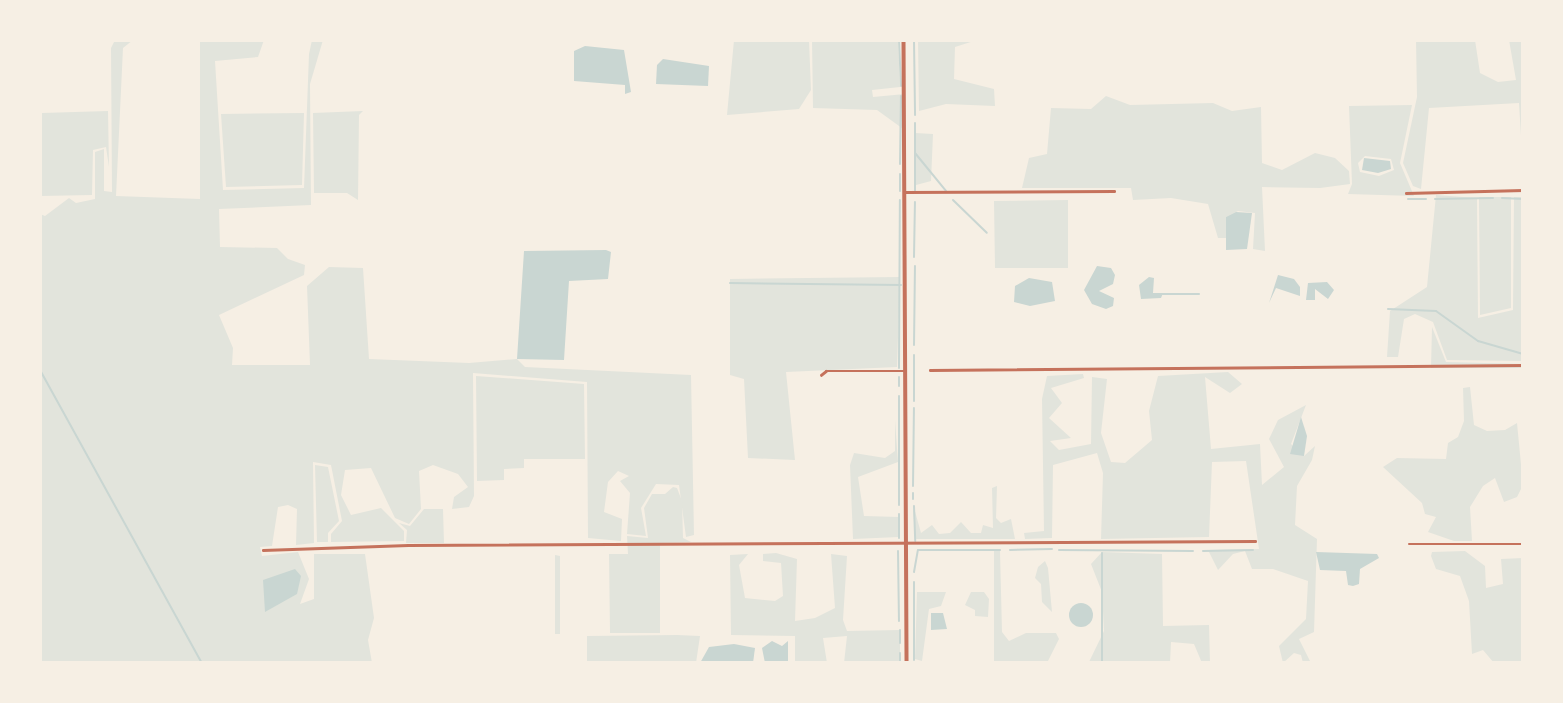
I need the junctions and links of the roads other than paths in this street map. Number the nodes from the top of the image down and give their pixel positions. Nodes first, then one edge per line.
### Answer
1 (904, 40) edge
2 (1523, 190) edge
3 (1114, 191) dead end
4 (906, 192) junction
5 (1406, 193) dead end
6 (1523, 365) edge
7 (930, 370) dead end
8 (905, 371) junction
9 (821, 375) dead end
10 (1255, 541) dead end
11 (905, 544) junction
12 (1409, 544) dead end
13 (1523, 544) edge
14 (263, 550) dead end
15 (907, 663) edge

1 - 4 street
2 - 5 street
3 - 4 street
4 - 8 street
6 - 7 street
8 - 9 street
8 - 11 street
10 - 11 street
11 - 14 street
11 - 15 street
12 - 13 street

